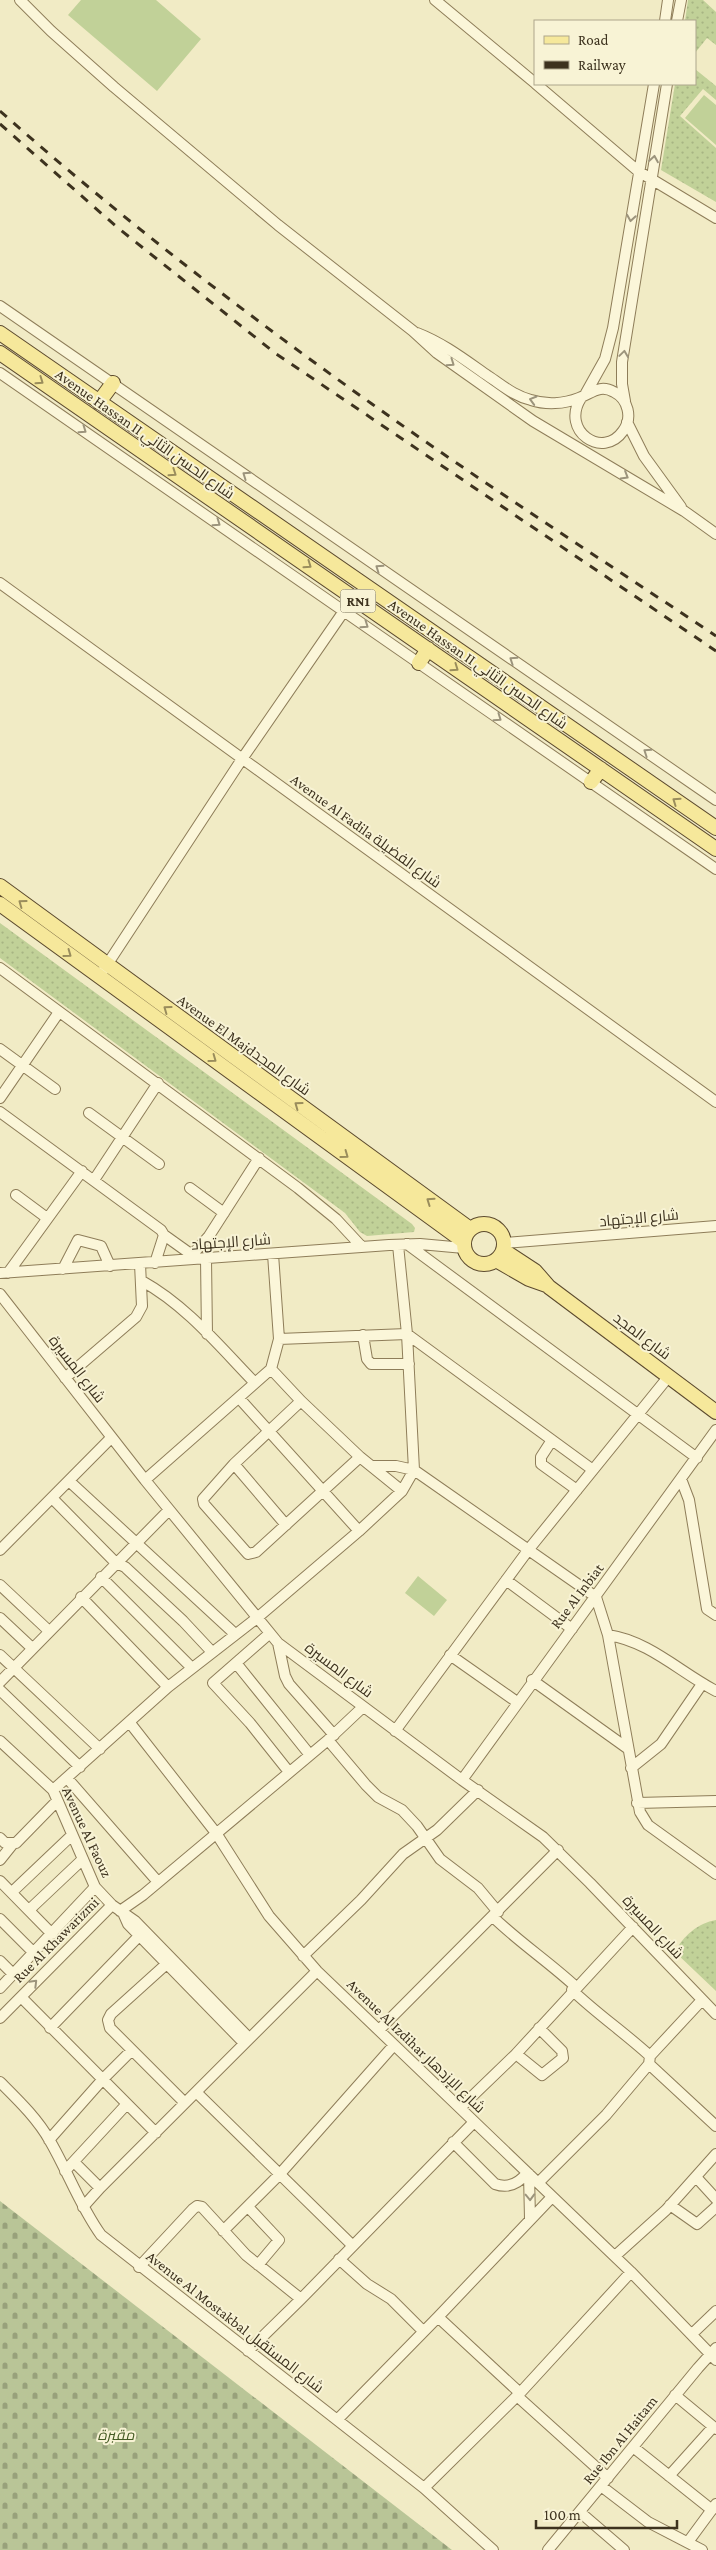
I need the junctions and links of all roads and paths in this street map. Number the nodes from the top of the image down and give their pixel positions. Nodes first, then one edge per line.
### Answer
1 (20, 0) edge
2 (435, 0) edge
3 (668, 0) edge
4 (681, 0) edge
5 (665, 20) edge
6 (677, 20) edge
7 (534, 82) edge
8 (537, 85) edge
9 (654, 85) edge
10 (667, 85) edge
11 (638, 171) junction
12 (651, 180) junction
13 (716, 218) edge
14 (0, 306) edge
15 (414, 331) junction
16 (0, 333) edge
17 (0, 353) edge
18 (0, 373) edge
19 (113, 383) junction
20 (583, 395) junction
21 (99, 402) junction
22 (625, 402) junction
23 (627, 422) junction
24 (592, 441) junction
25 (583, 452) junction
26 (684, 512) junction
27 (716, 534) edge
28 (0, 583) edge
29 (344, 611) junction
30 (428, 649) junction
31 (419, 663) junction
32 (242, 759) junction
33 (600, 769) junction
34 (591, 782) junction
35 (716, 800) edge
36 (716, 828) edge
37 (716, 849) edge
38 (716, 869) edge
39 (0, 886) edge
40 (0, 904) edge
41 (43, 918) junction
42 (35, 930) junction
43 (0, 968) edge
44 (103, 971) junction
45 (59, 1012) junction
46 (0, 1050) edge
47 (22, 1066) junction
48 (158, 1083) junction
49 (55, 1088) dead end
50 (0, 1098) edge
51 (716, 1102) edge
52 (0, 1112) edge
53 (90, 1113) dead end
54 (122, 1136) junction
55 (259, 1158) junction
56 (159, 1164) dead end
57 (82, 1171) junction
58 (94, 1180) junction
59 (190, 1188) dead end
60 (16, 1195) dead end
61 (224, 1213) junction
62 (47, 1218) junction
63 (716, 1226) edge
64 (164, 1235) junction
65 (465, 1239) junction
66 (403, 1244) junction
67 (362, 1247) junction
68 (501, 1251) junction
69 (273, 1254) junction
70 (193, 1258) junction
71 (206, 1259) junction
72 (155, 1263) junction
73 (140, 1264) junction
74 (110, 1266) junction
75 (63, 1269) junction
76 (4, 1273) edge
77 (142, 1281) junction
78 (0, 1294) edge
79 (207, 1334) junction
80 (407, 1334) junction
81 (363, 1335) junction
82 (279, 1340) junction
83 (409, 1364) junction
84 (271, 1369) junction
85 (668, 1376) junction
86 (65, 1378) junction
87 (256, 1383) junction
88 (239, 1398) junction
89 (301, 1401) junction
90 (716, 1412) edge
91 (637, 1414) junction
92 (716, 1430) edge
93 (270, 1432) junction
94 (111, 1438) junction
95 (552, 1440) junction
96 (360, 1457) junction
97 (697, 1458) junction
98 (234, 1464) junction
99 (373, 1466) junction
100 (414, 1470) junction
101 (593, 1470) junction
102 (681, 1479) junction
103 (145, 1480) junction
104 (69, 1481) junction
105 (323, 1489) junction
106 (577, 1490) junction
107 (402, 1491) junction
108 (52, 1498) junction
109 (169, 1510) junction
110 (286, 1525) junction
111 (359, 1531) junction
112 (136, 1542) junction
113 (529, 1549) junction
114 (0, 1550) edge
115 (116, 1563) junction
116 (101, 1577) junction
117 (506, 1580) junction
118 (0, 1584) edge
119 (81, 1597) junction
120 (596, 1597) junction
121 (716, 1615) edge
122 (0, 1618) edge
123 (257, 1618) junction
124 (572, 1629) junction
125 (49, 1631) junction
126 (235, 1634) junction
127 (269, 1634) junction
128 (608, 1635) junction
129 (278, 1643) junction
130 (32, 1648) junction
131 (212, 1652) junction
132 (0, 1655) edge
133 (450, 1655) junction
134 (236, 1664) junction
135 (14, 1668) junction
136 (192, 1668) junction
137 (532, 1680) junction
138 (0, 1682) edge
139 (702, 1684) junction
140 (168, 1687) junction
141 (0, 1690) edge
142 (716, 1691) edge
143 (517, 1702) junction
144 (363, 1707) junction
145 (130, 1723) junction
146 (394, 1731) junction
147 (331, 1737) junction
148 (0, 1741) edge
149 (627, 1748) junction
150 (100, 1749) junction
151 (310, 1755) junction
152 (80, 1767) junction
153 (631, 1768) junction
154 (289, 1772) junction
155 (67, 1778) junction
156 (462, 1780) junction
157 (53, 1790) junction
158 (478, 1790) junction
159 (58, 1801) junction
160 (716, 1801) edge
161 (637, 1803) junction
162 (216, 1833) junction
163 (72, 1835) junction
164 (0, 1838) edge
165 (426, 1838) junction
166 (12, 1845) junction
167 (558, 1850) junction
168 (83, 1858) junction
169 (0, 1860) edge
170 (716, 1874) edge
171 (158, 1882) junction
172 (95, 1887) junction
173 (4, 1889) edge
174 (29, 1910) junction
175 (119, 1910) junction
176 (495, 1915) junction
177 (0, 1919) edge
178 (633, 1927) junction
179 (52, 1934) junction
180 (139, 1936) junction
181 (34, 1953) junction
182 (303, 1956) junction
183 (0, 1961) edge
184 (169, 1961) junction
185 (317, 1971) junction
186 (13, 1974) junction
187 (0, 1988) edge
188 (574, 1989) junction
189 (20, 1997) junction
190 (702, 2000) junction
191 (716, 2014) edge
192 (0, 2018) edge
193 (50, 2028) junction
194 (539, 2028) junction
195 (379, 2030) junction
196 (247, 2040) junction
197 (394, 2045) junction
198 (132, 2050) junction
199 (516, 2054) junction
200 (650, 2060) junction
201 (103, 2079) junction
202 (0, 2082) edge
203 (196, 2092) junction
204 (185, 2103) junction
205 (126, 2105) junction
206 (460, 2108) junction
207 (474, 2122) junction
208 (716, 2126) edge
209 (156, 2133) junction
210 (49, 2140) junction
211 (453, 2142) junction
212 (716, 2154) edge
213 (74, 2162) junction
214 (66, 2171) junction
215 (528, 2174) junction
216 (279, 2175) junction
217 (696, 2177) junction
218 (538, 2183) junction
219 (100, 2188) junction
220 (552, 2197) junction
221 (716, 2199) edge
222 (670, 2205) junction
223 (248, 2206) junction
224 (83, 2207) junction
225 (716, 2207) edge
226 (530, 2219) junction
227 (223, 2231) junction
228 (352, 2245) junction
229 (615, 2256) junction
230 (339, 2259) junction
231 (258, 2265) junction
232 (139, 2267) junction
233 (631, 2272) junction
234 (301, 2299) junction
235 (716, 2312) edge
236 (438, 2318) junction
237 (423, 2331) junction
238 (692, 2334) junction
239 (248, 2350) junction
240 (714, 2354) edge
241 (518, 2394) junction
242 (676, 2395) junction
243 (337, 2420) junction
244 (715, 2428) edge
245 (634, 2447) junction
246 (669, 2476) junction
247 (608, 2478) junction
248 (601, 2486) junction
249 (424, 2488) junction
250 (714, 2507) edge
251 (581, 2513) junction
252 (688, 2542) junction
253 (700, 2549) edge
254 (493, 2550) edge
255 (548, 2550) edge
256 (626, 2550) edge

1 - 15 street
2 - 7 street
3 - 5 street
4 - 6 street
8 - 11 street
9 - 11 street
12 -> 10 street
11 - 12 street
11 -> 20 street
12 - 13 street
22 -> 12 street
14 - 19 street
20 -> 15 street
15 -> 25 street
16 - 21 main road, Avenue Hassan II شارع الحسن الثاني / RN1
17 -> 30 main road, Avenue Hassan II شارع الحسن الثاني / RN1
18 -> 29 street
19 - 21 main road
35 -> 19 street
20 - 22 street
20 - 24 street
36 -> 21 main road, Avenue Hassan II شارع الحسن الثاني / RN1
22 - 23 street
23 - 24 street
23 - 26 street
24 - 25 street
25 -> 26 street
26 - 27 street
28 - 32 street, Avenue Al Fadila شارع الفضيلة
29 -> 31 street
29 - 32 street
30 - 31 main road
30 -> 33 main road, Avenue Hassan II شارع الحسن الثاني / RN1
31 -> 34 street
32 - 44 street
32 - 51 street, Avenue Al Fadila شارع الفضيلة
33 - 34 main road
33 - 37 main road, Avenue Hassan II شارع الحسن الثاني / RN1
34 - 38 street
41 -> 39 main road, Avenue El Majdشارع المجد
40 - 42 main road, Avenue El Majdشارع المجد
41 - 42 main road
41 - 44 main road, Avenue El Majdشارع المجد
42 -> 44 main road, Avenue El Majdشارع المجد
43 - 45 street
44 - 65 main road, Avenue El Majdشارع المجد
45 - 47 street
45 - 48 street
46 - 47 street
47 - 49 street
47 - 50 street
48 - 54 street
48 - 55 street
52 - 57 street
53 - 54 street
54 - 56 street
54 - 58 street
55 - 61 street
55 - 67 street
57 - 58 street
57 - 62 street
58 - 64 street
59 - 61 street
60 - 62 street
61 - 70 street
62 - 76 street
63 - 68 street, شارع الإجتهاد
64 - 70 street
64 - 72 street
65 - 66 street, شارع الإجتهاد
65 - 68 main road
65 - 68 main road, شارع المجد
66 - 67 street, شارع الإجتهاد
66 - 80 street
66 - 91 street
67 - 69 street, شارع الإجتهاد
68 - 85 main road, شارع المجد
69 - 71 street, شارع الإجتهاد
69 - 82 street
70 - 71 street, شارع الإجتهاد
70 - 72 street, شارع الإجتهاد
71 - 79 street
72 - 73 street, شارع الإجتهاد
73 - 74 street, شارع الإجتهاد
73 - 77 street
74 - 75 street, شارع الإجتهاد
74 - 75 street
75 - 76 street, شارع الإجتهاد
77 - 79 street
77 - 86 street
78 - 86 street, شارع المسيرة
79 - 87 street
80 - 81 street
80 - 83 street
80 - 95 street
81 - 82 street
81 - 83 street
82 - 84 street
83 - 100 street
84 - 87 street
84 - 89 street
85 - 90 main road, شارع المجد
85 - 91 street
86 - 94 street, شارع المسيرة
87 - 88 street
88 - 93 street
88 - 103 street
89 - 93 street
89 - 96 street
91 - 97 street
91 - 101 street
92 - 97 street, Rue Al Inbiat
93 - 98 street
93 - 105 street
94 - 103 street, شارع المسيرة
94 - 104 street
95 - 101 street
95 - 106 street
96 - 99 street
96 - 105 street
97 - 102 street, Rue Al Inbiat
98 - 110 street
98 - 110 street
99 - 100 street
99 - 107 street
100 - 107 street
100 - 113 street
101 - 106 street
102 - 120 street, Rue Al Inbiat
102 - 121 street
103 - 109 street, شارع المسيرة
104 - 108 street
104 - 112 street
105 - 110 street
105 - 111 street
106 - 113 street
107 - 111 street
108 - 114 street
108 - 115 street
109 - 112 street
109 - 123 street, شارع المسيرة
111 - 123 street
112 - 115 street
112 - 126 street
113 - 117 street
113 - 120 street
115 - 116 street
115 - 131 street
116 - 119 street
116 - 136 street
117 - 124 street
117 - 133 street
118 - 125 street
119 - 125 street
119 - 140 street
120 - 124 street, Rue Al Inbiat
120 - 128 street
122 - 130 street
123 - 126 street
123 - 127 street, شارع المسيرة
124 - 137 street, Rue Al Inbiat
125 - 130 street
126 - 131 street
127 - 129 street, شارع المسيرة
127 - 134 street
128 - 139 street
128 - 149 street
129 - 144 street, شارع المسيرة
129 - 147 street
130 - 135 street
131 - 136 street
132 - 135 street
133 - 143 street
133 - 146 street
134 - 151 street
134 - 154 street
135 - 138 street
135 - 150 street
136 - 140 street
137 - 143 street, Rue Al Inbiat
137 - 149 street
139 - 142 street
139 - 153 street
140 - 145 street
141 - 152 street
143 - 156 street, Rue Al Inbiat
144 - 146 street, شارع المسيرة
144 - 147 street, Rue Al Khawarizmi
145 - 150 street
145 - 162 street, Avenue Al Izdihar شارع الإزدهار
146 - 156 street, شارع المسيرة
147 - 151 street, Rue Al Khawarizmi
147 - 165 street
148 - 157 street, Avenue Al Faouz
149 - 153 street
150 - 152 street
151 - 154 street, Rue Al Khawarizmi
152 - 155 street
153 - 161 street
154 - 162 street, Rue Al Khawarizmi
155 - 157 street
155 - 171 street
156 - 158 street, شارع المسيرة
157 - 159 street, Avenue Al Faouz
158 - 165 street
158 - 167 street, شارع المسيرة
159 - 163 street, Avenue Al Faouz
159 - 166 street
160 - 161 street
161 - 170 street
162 - 171 street, Rue Al Khawarizmi
162 - 182 street, Avenue Al Izdihar شارع الإزدهار
163 - 168 street, Avenue Al Faouz
163 - 173 street
164 - 166 street
165 - 176 street
165 - 182 street
166 - 169 street
167 - 176 street
167 - 178 street, شارع المسيرة
168 - 172 street, Avenue Al Faouz
168 - 174 street
171 - 175 street, Rue Al Khawarizmi
172 - 175 street, Avenue Al Faouz
172 - 179 street, Rue Al Khawarizmi
173 - 174 street
174 - 179 street
175 - 180 street, Avenue Al Faouz
175 - 184 street, Avenue Al Faouz
189 -> 175 street, Rue Al Khawarizmi
176 - 188 street
176 - 195 street
177 - 181 street
178 - 188 street
178 - 190 street, شارع المسيرة
179 - 181 street, Rue Al Khawarizmi
180 - 184 street, Avenue Al Faouz
180 - 193 street
181 - 186 street, Rue Al Khawarizmi
182 - 185 street, Avenue Al Izdihar شارع الإزدهار
183 - 186 street
184 - 196 street, Avenue Al Faouz
184 - 198 street
185 - 195 street, Avenue Al Izdihar شارع الإزدهار
185 - 196 street
186 - 187 street, Rue Al Khawarizmi
188 - 194 street
188 - 200 street
189 - 192 street, Rue Al Khawarizmi
189 - 193 street
190 - 191 street, شارع المسيرة
190 - 200 street
193 - 201 street
194 - 199 street
194 - 199 street
195 - 197 street, Avenue Al Izdihar شارع الإزدهار
196 - 203 street
197 - 206 street, Avenue Al Izdihar شارع الإزدهار
197 - 216 street
198 - 201 street
198 - 204 street
199 - 206 street
200 - 208 street
200 - 218 street
201 - 205 street
201 - 210 street
202 - 210 street, Avenue Al Mostakbal شارع المستقبل
203 - 204 street
203 - 216 street
204 - 209 street
205 - 209 street
205 - 213 street
206 - 207 street, Avenue Al Izdihar شارع الإزدهار
207 - 211 street
207 - 215 street, Avenue Al Izdihar شارع الإزدهار
209 - 219 street
210 - 214 street, Avenue Al Mostakbal شارع المستقبل
211 - 215 street
211 - 228 street
212 - 217 street
213 - 214 street
213 - 219 street
214 - 224 street, Avenue Al Mostakbal شارع المستقبل
215 - 218 street, Avenue Al Izdihar شارع الإزدهار
215 -> 226 street
216 - 223 street
216 - 228 street
217 - 221 street
217 - 222 street
218 - 220 street, Avenue Al Izdihar شارع الإزدهار
219 - 224 street
220 - 226 street
220 - 229 street, Avenue Al Izdihar شارع الإزدهار
222 - 225 street
222 - 229 street
223 - 227 street
223 - 231 street
224 - 232 street, Avenue Al Mostakbal شارع المستقبل
226 - 236 street
227 - 231 street
227 - 232 street
228 - 230 street
229 - 233 street, Avenue Al Izdihar شارع الإزدهار
230 - 234 street
230 - 237 street
231 - 234 street
232 - 239 street, Avenue Al Mostakbal شارع المستقبل
233 - 238 street, Avenue Al Izdihar شارع الإزدهار
233 - 241 street
234 - 239 street
235 - 238 street
236 - 237 street
236 - 241 street
237 - 243 street
238 - 240 street, Avenue Al Izdihar شارع الإزدهار
239 - 243 street, Avenue Al Mostakbal شارع المستقبل
240 - 242 street, Rue Ibn Al Haitam
241 - 247 street
241 - 249 street
242 - 244 street
242 - 245 street, Rue Ibn Al Haitam
243 - 249 street, Avenue Al Mostakbal شارع المستقبل
244 - 246 street
245 - 246 street
245 - 247 street, Rue Ibn Al Haitam
246 - 250 street
247 - 248 street, Rue Ibn Al Haitam
248 - 251 street, Rue Ibn Al Haitam
248 - 252 street
249 - 254 street, Avenue Al Mostakbal شارع المستقبل
250 - 252 street
251 - 255 street, Rue Ibn Al Haitam
251 - 256 street
252 - 253 street

